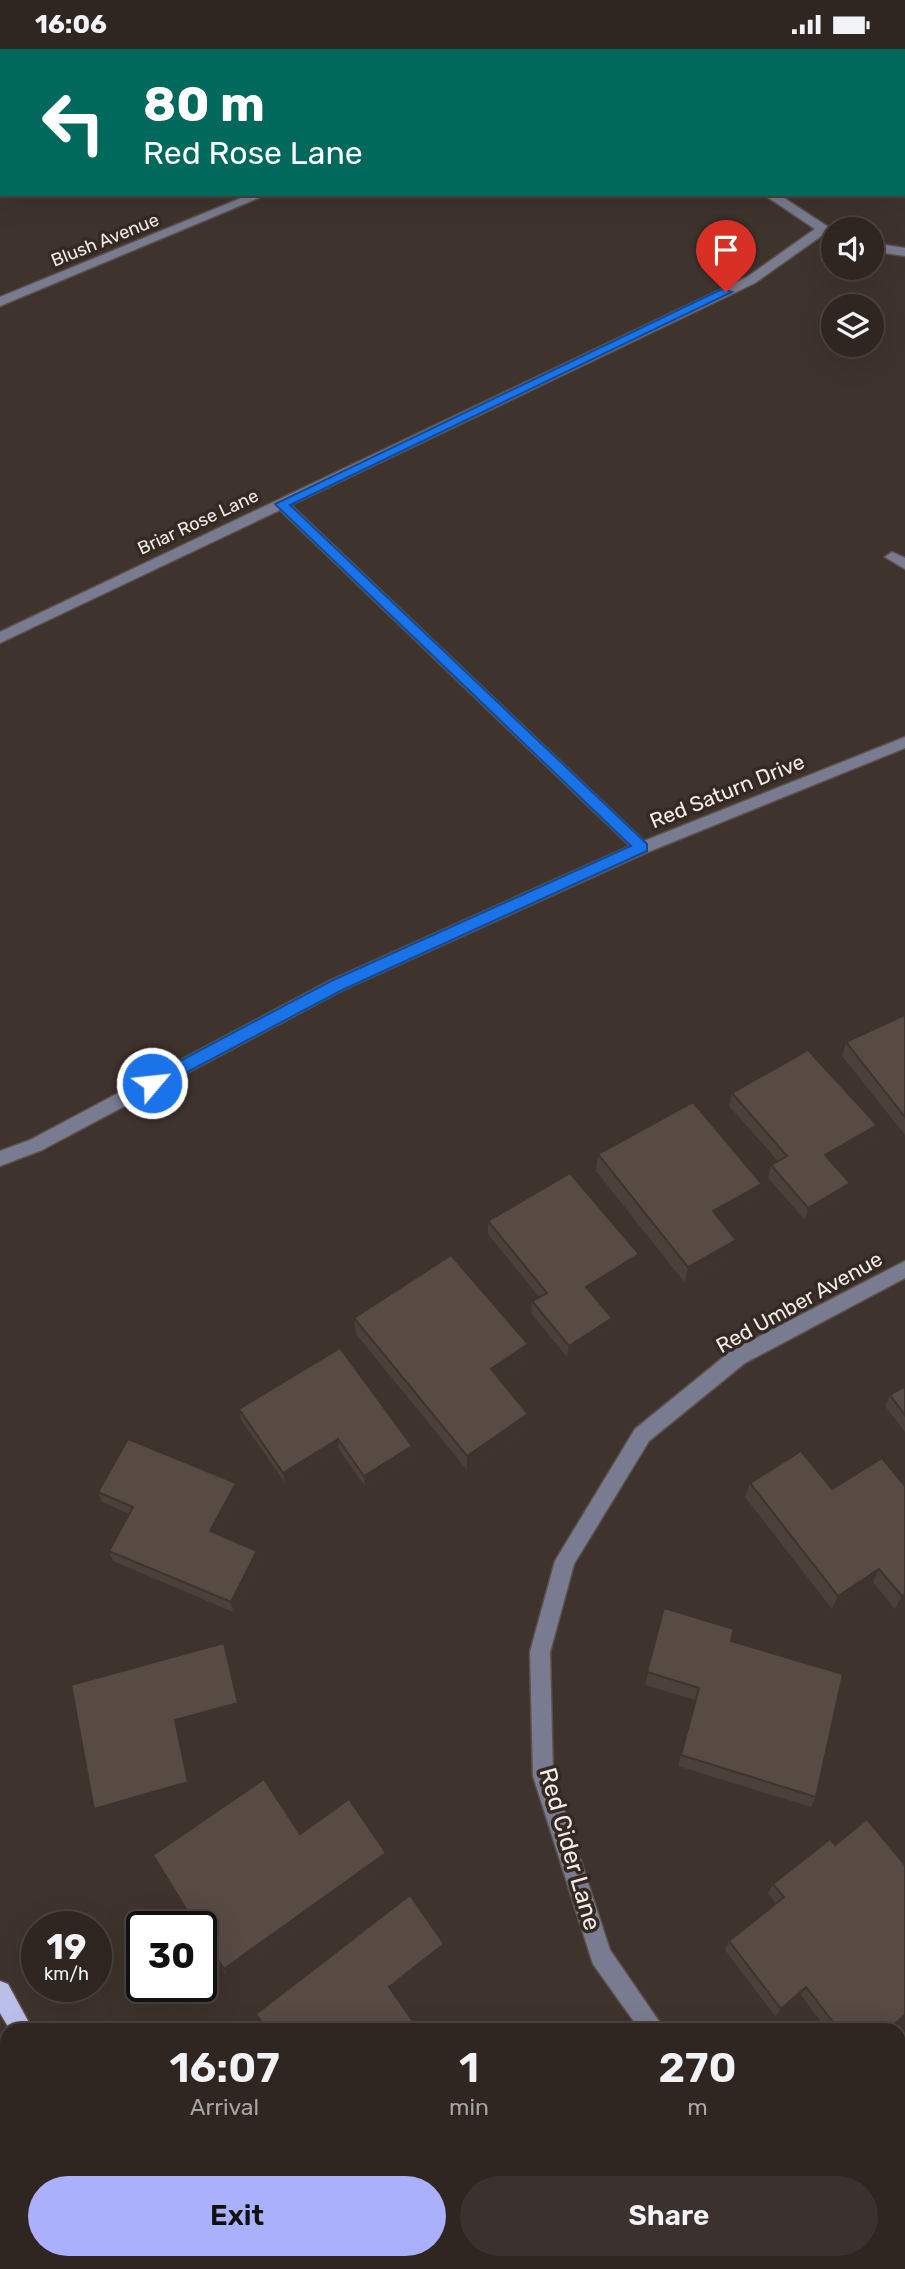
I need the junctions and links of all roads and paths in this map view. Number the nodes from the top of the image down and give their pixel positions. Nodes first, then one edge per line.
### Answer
1 (257, 196) edge
2 (772, 196) edge
3 (821, 227) edge
4 (821, 236) edge
5 (884, 249) edge
6 (905, 252) edge
7 (0, 302) edge
8 (282, 504) junction
9 (0, 638) edge
10 (905, 742) edge
11 (642, 848) junction
12 (0, 1159) edge
13 (905, 1269) edge
14 (540, 1652) joint
15 (0, 1992) edge
16 (18, 2023) edge
17 (648, 2023) edge

1 - 7 street, Blush Avenue
2 - 3 street
4 - 8 street, Briar Rose Lane
5 - 6 street
8 - 9 street, Briar Rose Lane
8 - 11 street
10 - 11 street, Red Saturn Drive
11 - 12 street, Red Saturn Drive
13 - 14 street, Red Umber Avenue
14 - 17 street, Red Cider Lane
15 - 16 main road

